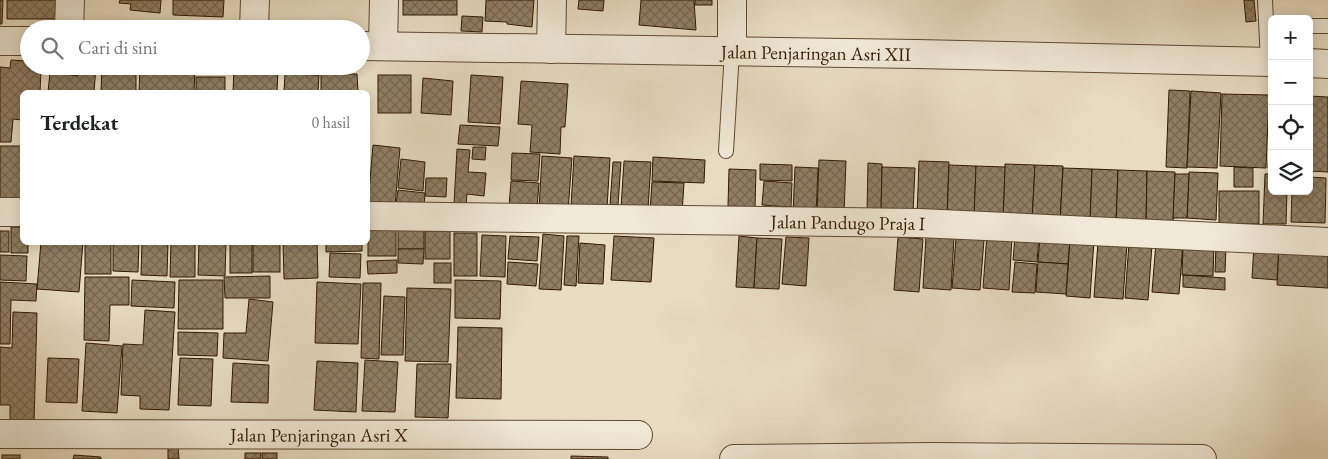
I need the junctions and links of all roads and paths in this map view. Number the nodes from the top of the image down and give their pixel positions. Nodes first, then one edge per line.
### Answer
1 (70, 0) edge
2 (255, 0) edge
3 (384, 0) edge
4 (552, 0) edge
5 (732, 0) edge
6 (1265, 0) edge
7 (69, 20) edge
8 (254, 20) edge
9 (1268, 20) edge
10 (1313, 26) edge
11 (1328, 26) edge
12 (0, 41) edge
13 (20, 41) edge
14 (372, 46) edge
15 (552, 49) junction
16 (732, 51) junction
17 (1268, 62) edge
18 (1313, 63) edge
19 (1328, 64) edge
20 (726, 151) dead end
21 (0, 212) edge
22 (20, 212) edge
23 (370, 216) edge
24 (1328, 242) edge
25 (0, 434) edge
26 (638, 435) dead end
27 (734, 459) edge
28 (1202, 459) edge

1 - 7 street
2 - 8 street
3 - 14 street
4 - 15 street
5 - 16 street
6 - 9 lane
10 - 11 lane
12 - 13 street
14 - 15 street, Jalan Penjaringan Asri XII
15 - 16 street, Jalan Penjaringan Asri XII
16 - 17 street, Jalan Penjaringan Asri XII
16 - 20 lane
18 - 19 street
21 - 22 street
23 - 24 street, Jalan Pandugo Praja I
25 - 26 street, Jalan Penjaringan Asri X
27 - 28 street

